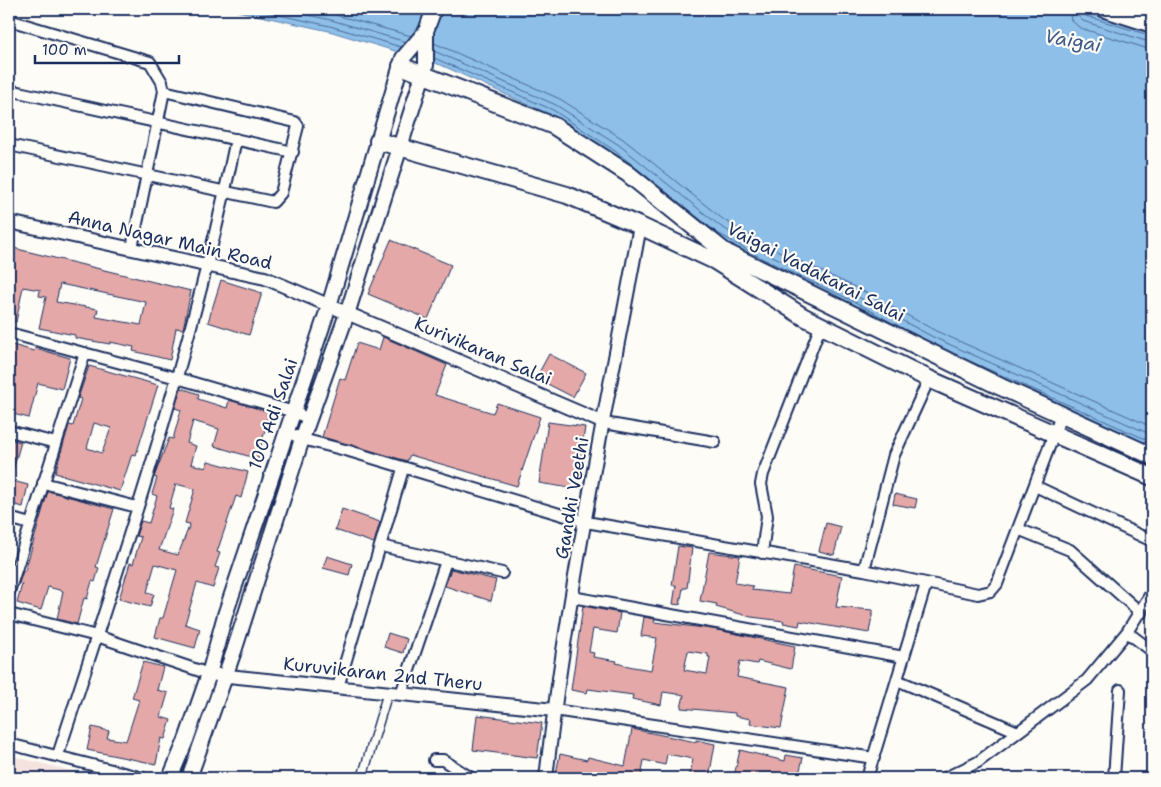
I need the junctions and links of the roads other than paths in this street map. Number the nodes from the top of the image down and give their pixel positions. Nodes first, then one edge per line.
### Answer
1 (434, 9) edge
2 (1105, 9) edge
3 (9, 20) edge
4 (1152, 24) edge
5 (426, 31) junction
6 (402, 62) junction
7 (424, 70) junction
8 (9, 90) edge
9 (164, 90) junction
10 (157, 122) junction
11 (236, 139) junction
12 (378, 141) junction
13 (9, 145) edge
14 (399, 148) junction
15 (293, 152) junction
16 (146, 175) junction
17 (225, 192) junction
18 (9, 222) edge
19 (640, 226) junction
20 (132, 248) junction
21 (209, 265) junction
22 (329, 306) junction
23 (348, 312) junction
24 (821, 326) junction
25 (9, 333) edge
26 (85, 353) junction
27 (177, 378) junction
28 (929, 379) junction
29 (294, 412) junction
30 (1062, 413) junction
31 (309, 419) junction
32 (604, 423) junction
33 (9, 431) edge
34 (287, 432) junction
35 (1054, 432) junction
36 (302, 439) junction
37 (715, 442) dead end
38 (56, 443) junction
39 (1152, 456) edge
40 (403, 469) junction
41 (1152, 477) edge
42 (43, 483) junction
43 (1035, 486) junction
44 (137, 507) junction
45 (9, 518) edge
46 (586, 522) junction
47 (30, 524) junction
48 (1018, 529) junction
49 (1152, 541) edge
50 (381, 546) junction
51 (762, 553) junction
52 (446, 561) junction
53 (864, 570) junction
54 (502, 573) dead end
55 (926, 584) junction
56 (9, 592) edge
57 (1152, 592) edge
58 (572, 597) junction
59 (1141, 613) junction
60 (9, 614) edge
61 (1127, 632) junction
62 (97, 636) junction
63 (1152, 651) edge
64 (904, 657) junction
65 (209, 674) junction
66 (226, 676) junction
67 (897, 680) junction
68 (338, 687) junction
69 (1120, 690) dead end
70 (388, 692) junction
71 (401, 694) junction
72 (554, 710) junction
73 (1018, 732) junction
74 (9, 744) edge
75 (58, 755) junction
76 (874, 758) junction
77 (434, 760) dead end
78 (143, 778) edge
79 (170, 778) edge
80 (189, 778) edge
81 (362, 778) edge
82 (471, 778) edge
83 (546, 778) edge
84 (867, 778) edge
85 (946, 778) edge
86 (1114, 778) edge

1 - 5 main road
2 - 4 main road
3 - 9 street
5 - 6 main road
5 - 7 main road, 100 Adi Salai
6 - 7 main road, Vaigai Vadakarai Salai
6 - 12 main road, 100 Adi Salai
7 - 14 main road, 100 Adi Salai
7 - 30 main road, Vaigai Vadakarai Salai
8 - 10 street
9 - 10 street
9 - 15 street
10 - 11 street
10 - 16 street
11 - 15 street
11 - 17 street
12 - 14 main road, Vaigai Vadakarai Salai
12 - 22 main road, 100 Adi Salai
13 - 16 street
14 - 19 main road, Vaigai Vadakarai Salai
14 - 23 main road, 100 Adi Salai
15 - 17 street
16 - 17 street
16 - 20 street
17 - 21 street
18 - 20 street, Anna Nagar Main Road
19 - 24 main road, Vaigai Vadakarai Salai
19 - 32 street, Gandhi Veethi
20 - 21 street, Anna Nagar Main Road
21 - 22 street, Anna Nagar Main Road
21 - 27 street
22 - 23 street, Anna Nagar Main Road
22 - 29 main road, 100 Adi Salai
23 - 31 main road, 100 Adi Salai
23 - 32 street, Kurivikaran Salai
24 - 28 main road, Vaigai Vadakarai Salai
24 - 51 street
25 - 26 street
26 - 27 street
26 - 38 street
27 - 29 street
27 - 44 street
28 - 35 main road, Vaigai Vadakarai Salai
28 - 53 street
29 - 31 street
29 - 34 main road, 100 Adi Salai
30 - 35 street
30 - 39 main road, Vaigai Vadakarai Salai
31 - 36 main road, 100 Adi Salai
32 - 37 street
32 - 46 street, Gandhi Veethi
33 - 38 street
34 - 36 street
34 - 65 main road, 100 Adi Salai
35 - 41 main road, Vaigai Vadakarai Salai
35 - 43 street
36 - 40 street
36 - 66 main road, 100 Adi Salai
38 - 42 street
40 - 46 street
40 - 50 street
42 - 44 street
42 - 47 street
43 - 48 street
43 - 49 street
44 - 62 street
45 - 47 street
46 - 51 street
46 - 58 street, Gandhi Veethi
47 - 56 street
48 - 55 street
48 - 59 street
50 - 52 street
50 - 68 street
51 - 53 street
52 - 54 street
52 - 71 street
53 - 55 street
55 - 64 street
57 - 59 street
58 - 64 street
58 - 72 street, Gandhi Veethi
59 - 61 street
60 - 62 street
61 - 63 street
61 - 73 street
62 - 65 street
62 - 75 street
64 - 67 street
65 - 66 street, Kuruvikaran 2nd Theru
65 - 79 main road, 100 Adi Salai
66 - 68 street, Kuruvikaran 2nd Theru
66 - 80 main road, 100 Adi Salai
67 - 73 street
67 - 76 street
68 - 70 street, Kuruvikaran 2nd Theru
69 - 86 street
70 - 71 street, Kuruvikaran 2nd Theru
70 - 81 street
71 - 72 street, Kuruvikaran 2nd Theru
72 - 76 street
72 - 83 street, Gandhi Veethi
73 - 85 street
74 - 75 street
75 - 78 street
76 - 84 street
77 - 82 street

